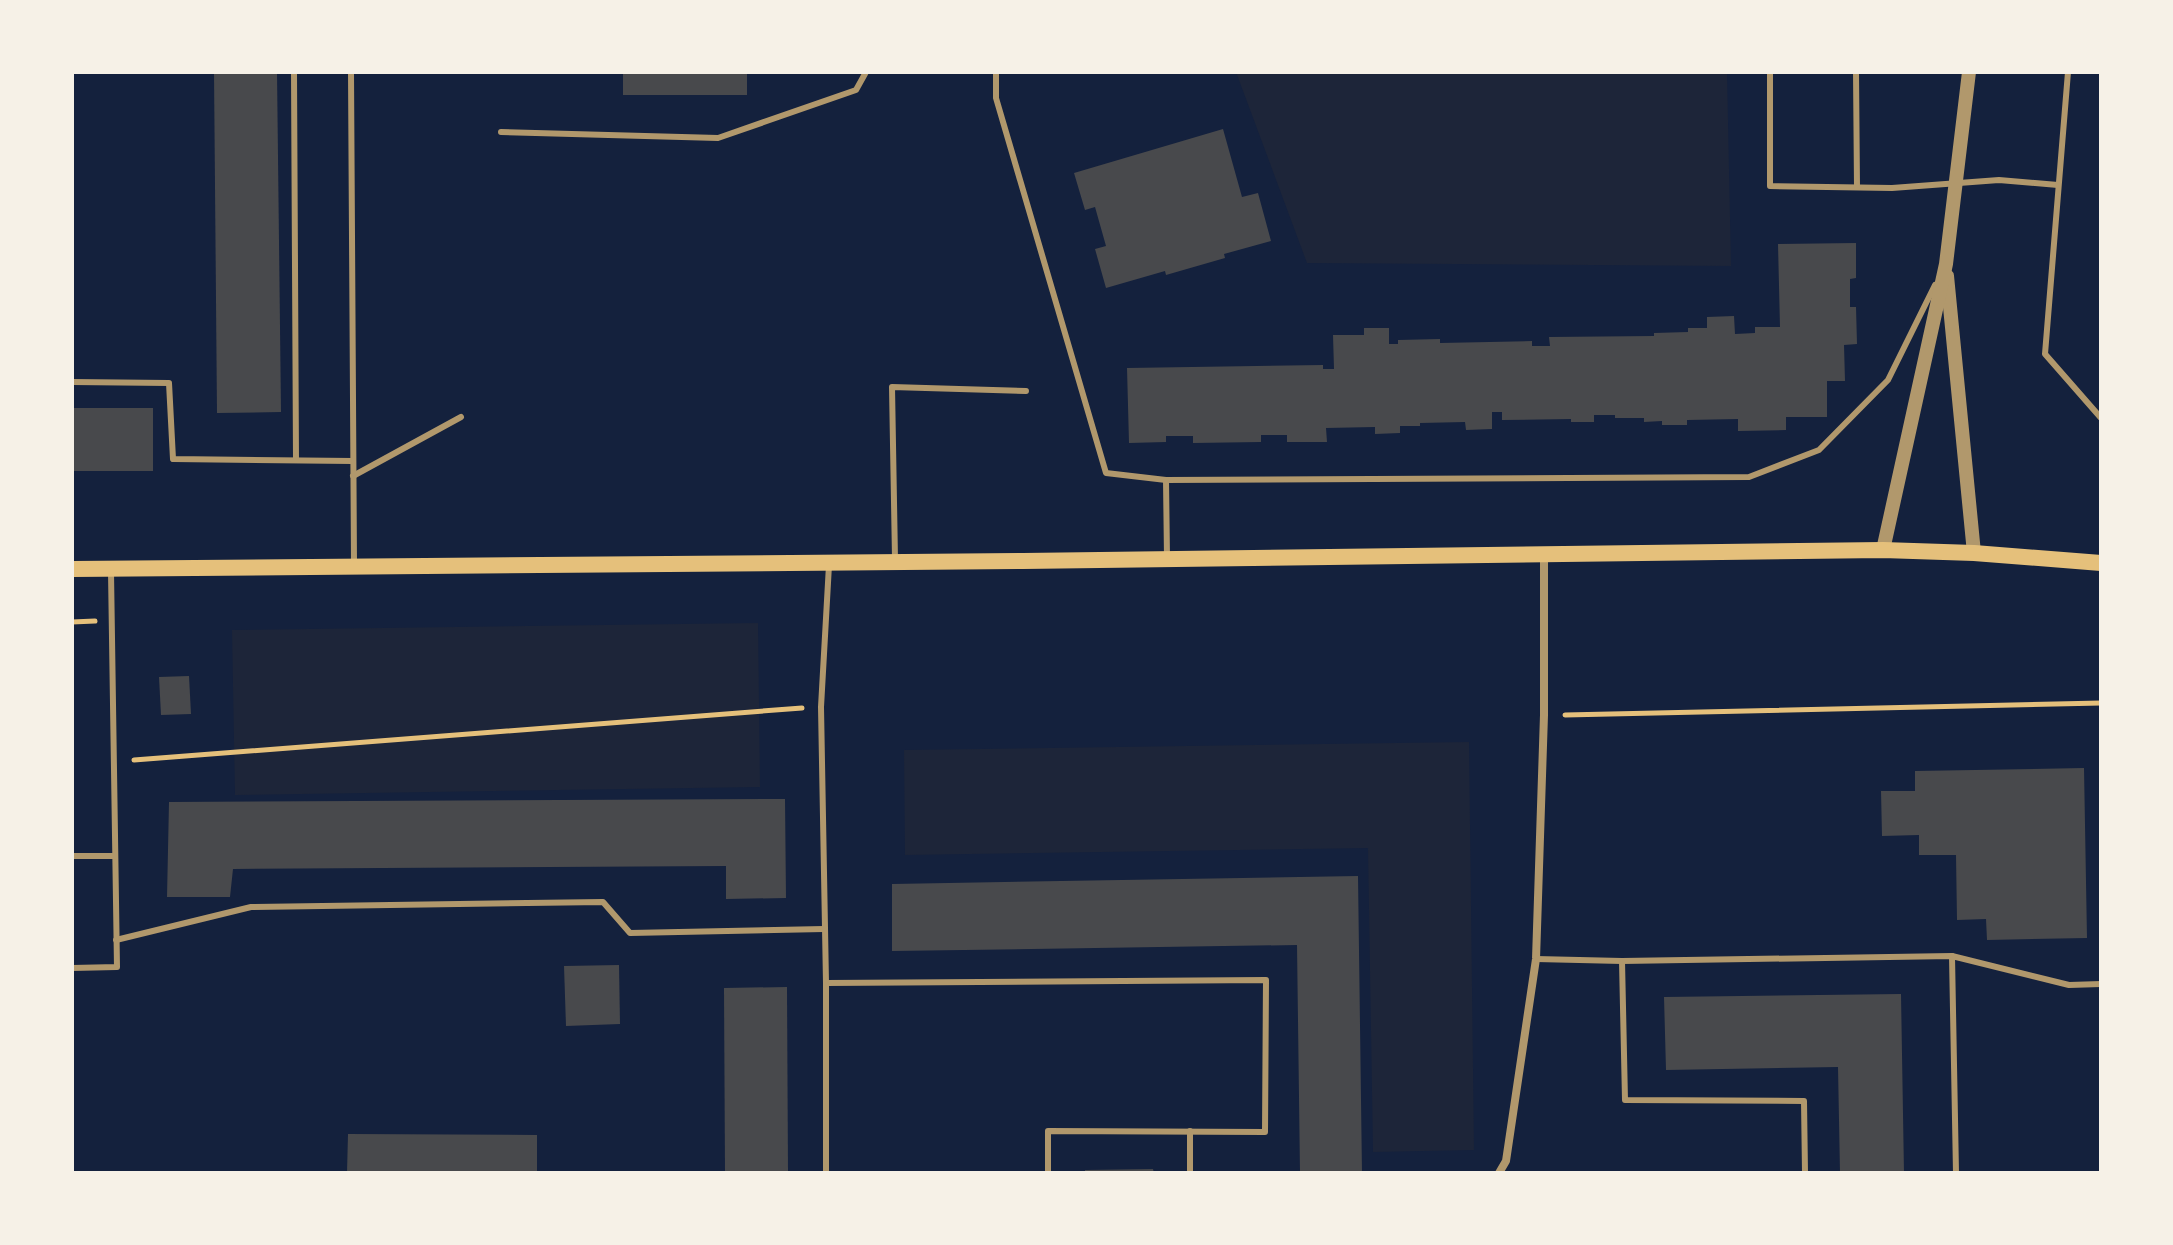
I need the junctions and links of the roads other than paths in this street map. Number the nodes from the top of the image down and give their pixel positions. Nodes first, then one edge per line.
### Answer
1 (294, 72) edge
2 (351, 72) edge
3 (866, 72) edge
4 (996, 72) edge
5 (1770, 72) edge
6 (1856, 72) edge
7 (1969, 72) edge
8 (2068, 72) edge
9 (501, 132) dead end
10 (1956, 183) junction
11 (2058, 185) junction
12 (1857, 187) junction
13 (1946, 264) junction
14 (72, 382) edge
15 (1026, 391) dead end
16 (461, 417) dead end
17 (2101, 418) edge
18 (296, 460) junction
19 (353, 461) junction
20 (353, 476) junction
21 (1166, 480) junction
22 (1883, 550) junction
23 (1974, 553) junction
24 (1544, 554) junction
25 (1167, 560) junction
26 (895, 562) junction
27 (829, 563) junction
28 (2101, 563) edge
29 (354, 567) junction
30 (111, 568) junction
31 (72, 569) edge
32 (72, 856) edge
33 (114, 856) junction
34 (824, 929) junction
35 (116, 940) junction
36 (1952, 956) junction
37 (1536, 959) junction
38 (1622, 961) junction
39 (72, 968) edge
40 (826, 983) junction
41 (2101, 984) edge
42 (1190, 1131) junction
43 (826, 1173) edge
44 (1048, 1173) edge
45 (1190, 1173) edge
46 (1499, 1173) edge
47 (1805, 1173) edge
48 (1956, 1173) edge

1 - 18 lane
2 - 19 lane
3 - 9 lane
4 - 21 lane
5 - 12 lane
6 - 12 lane
7 - 10 street
8 - 11 lane
10 - 11 lane
10 - 12 lane
10 - 13 street
11 - 17 lane
13 - 21 lane
13 - 22 street
13 - 23 street
14 - 18 lane
15 - 26 lane
16 - 20 lane
18 - 19 lane
19 - 20 lane
20 - 29 lane
21 - 25 lane
22 - 23 main road
22 - 24 main road
23 - 28 main road
24 - 25 main road
24 - 37 street
25 - 26 main road
26 - 27 main road
27 - 29 main road
27 - 34 lane
29 - 30 main road
30 - 31 main road
30 - 33 lane
32 - 33 lane
33 - 35 lane
34 - 35 lane
34 - 40 lane
35 - 39 lane
36 - 38 lane
36 - 41 lane
36 - 48 lane
37 - 38 lane
37 - 46 street
38 - 47 lane
40 - 42 lane
40 - 43 lane
42 - 44 lane
42 - 45 lane

